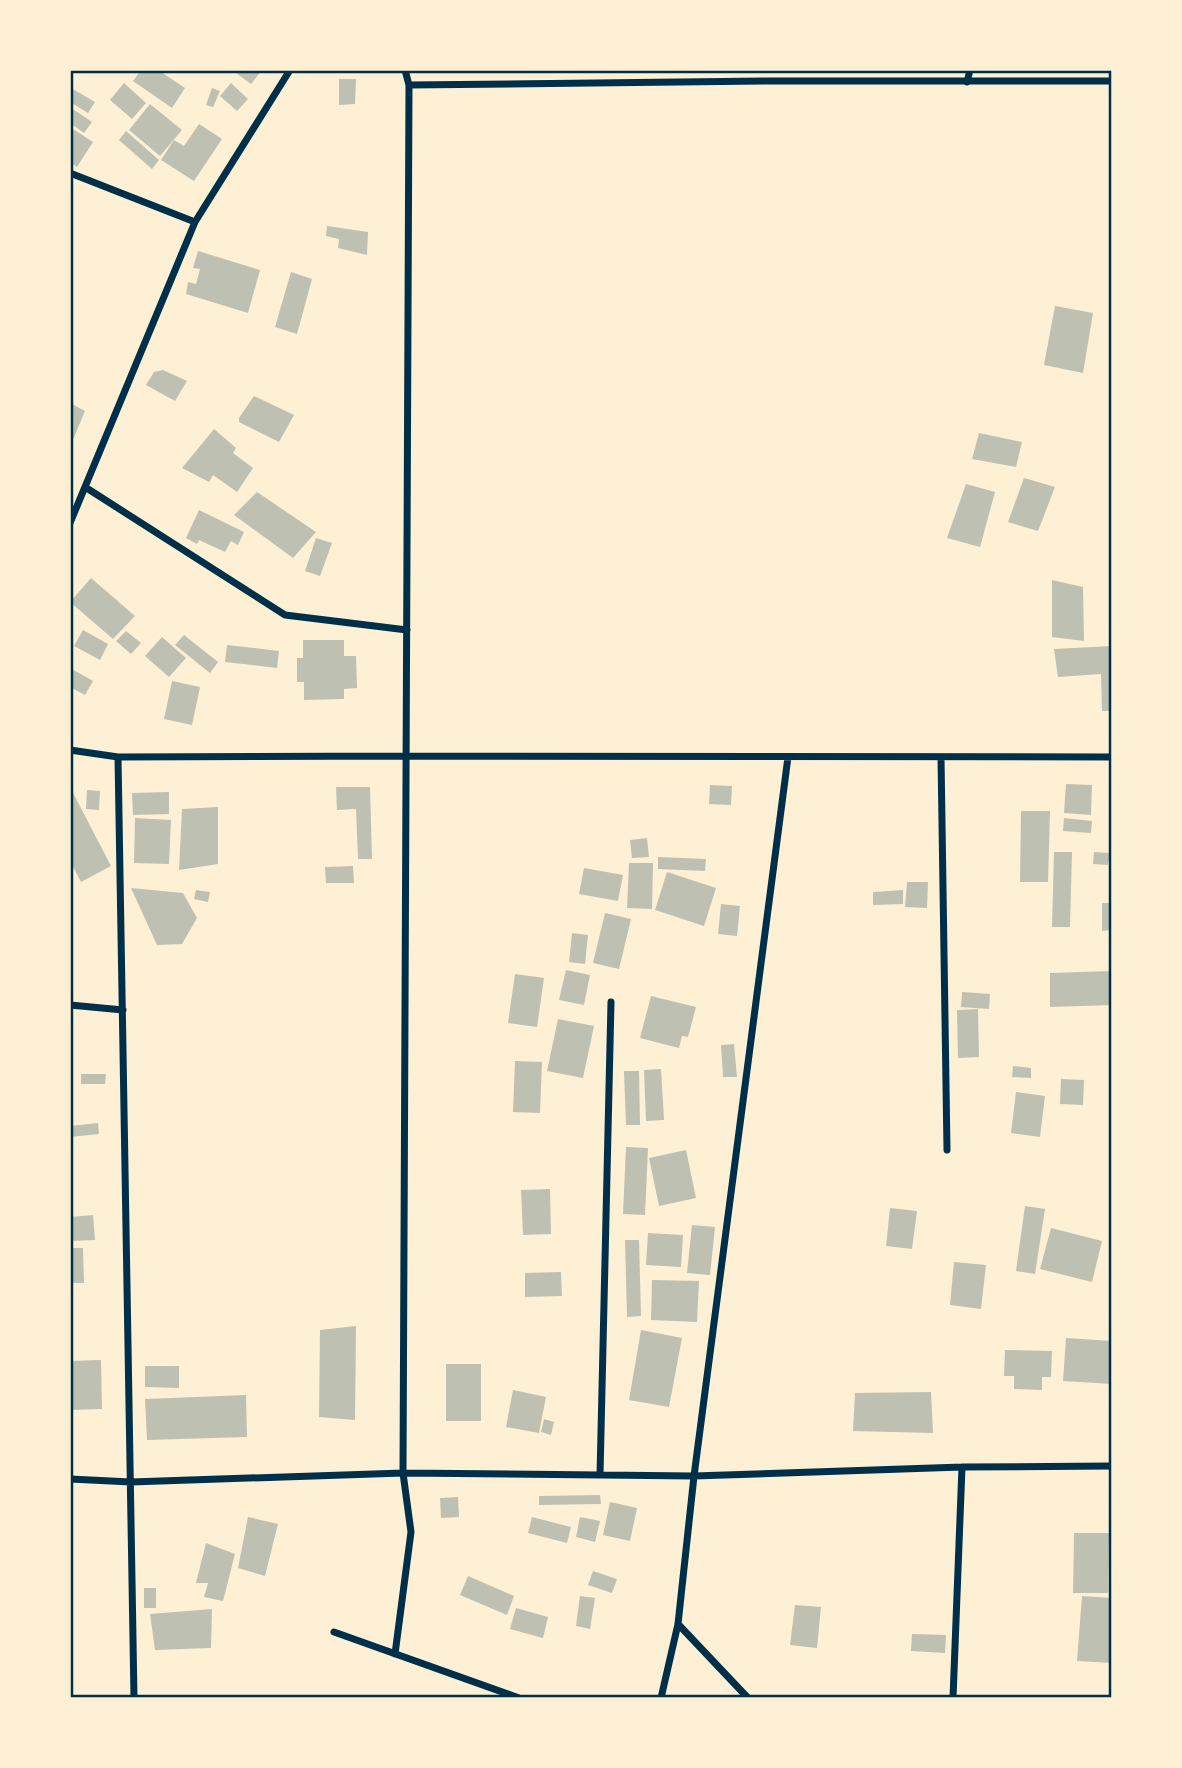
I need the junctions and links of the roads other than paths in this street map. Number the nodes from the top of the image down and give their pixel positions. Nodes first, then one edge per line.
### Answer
1 (290, 70) edge
2 (405, 70) edge
3 (770, 70) edge
4 (970, 70) edge
5 (770, 81) junction
6 (967, 82) junction
7 (1112, 82) edge
8 (409, 85) junction
9 (70, 173) edge
10 (195, 222) junction
11 (85, 487) junction
12 (70, 523) edge
13 (407, 631) junction
14 (70, 750) edge
15 (406, 756) junction
16 (118, 757) junction
17 (788, 757) junction
18 (941, 757) junction
19 (1112, 757) edge
20 (611, 1002) dead end
21 (70, 1004) edge
22 (123, 1010) junction
23 (947, 1150) dead end
24 (1112, 1466) edge
25 (962, 1467) junction
26 (403, 1473) junction
27 (600, 1475) junction
28 (694, 1476) junction
29 (70, 1479) edge
30 (131, 1482) junction
31 (678, 1624) junction
32 (334, 1632) dead end
33 (395, 1654) junction
34 (134, 1698) edge
35 (519, 1698) edge
36 (661, 1698) edge
37 (748, 1698) edge
38 (953, 1698) edge

1 - 10 street
2 - 8 street
3 - 5 street
4 - 6 street
5 - 6 street
5 - 8 street
6 - 7 street
8 - 13 street
9 - 10 street
10 - 11 street
11 - 12 street
11 - 13 street
13 - 15 street
14 - 16 street
15 - 16 street
15 - 17 street
15 - 26 street
16 - 22 street
17 - 18 street
17 - 28 street
18 - 19 street
18 - 23 street
20 - 27 street
21 - 22 street
22 - 30 street
24 - 25 street
25 - 28 street
25 - 38 street
26 - 27 street
26 - 30 street
26 - 33 street
27 - 28 street
28 - 31 street
29 - 30 street
30 - 34 street
31 - 36 street
31 - 37 street
32 - 33 street
33 - 35 street

